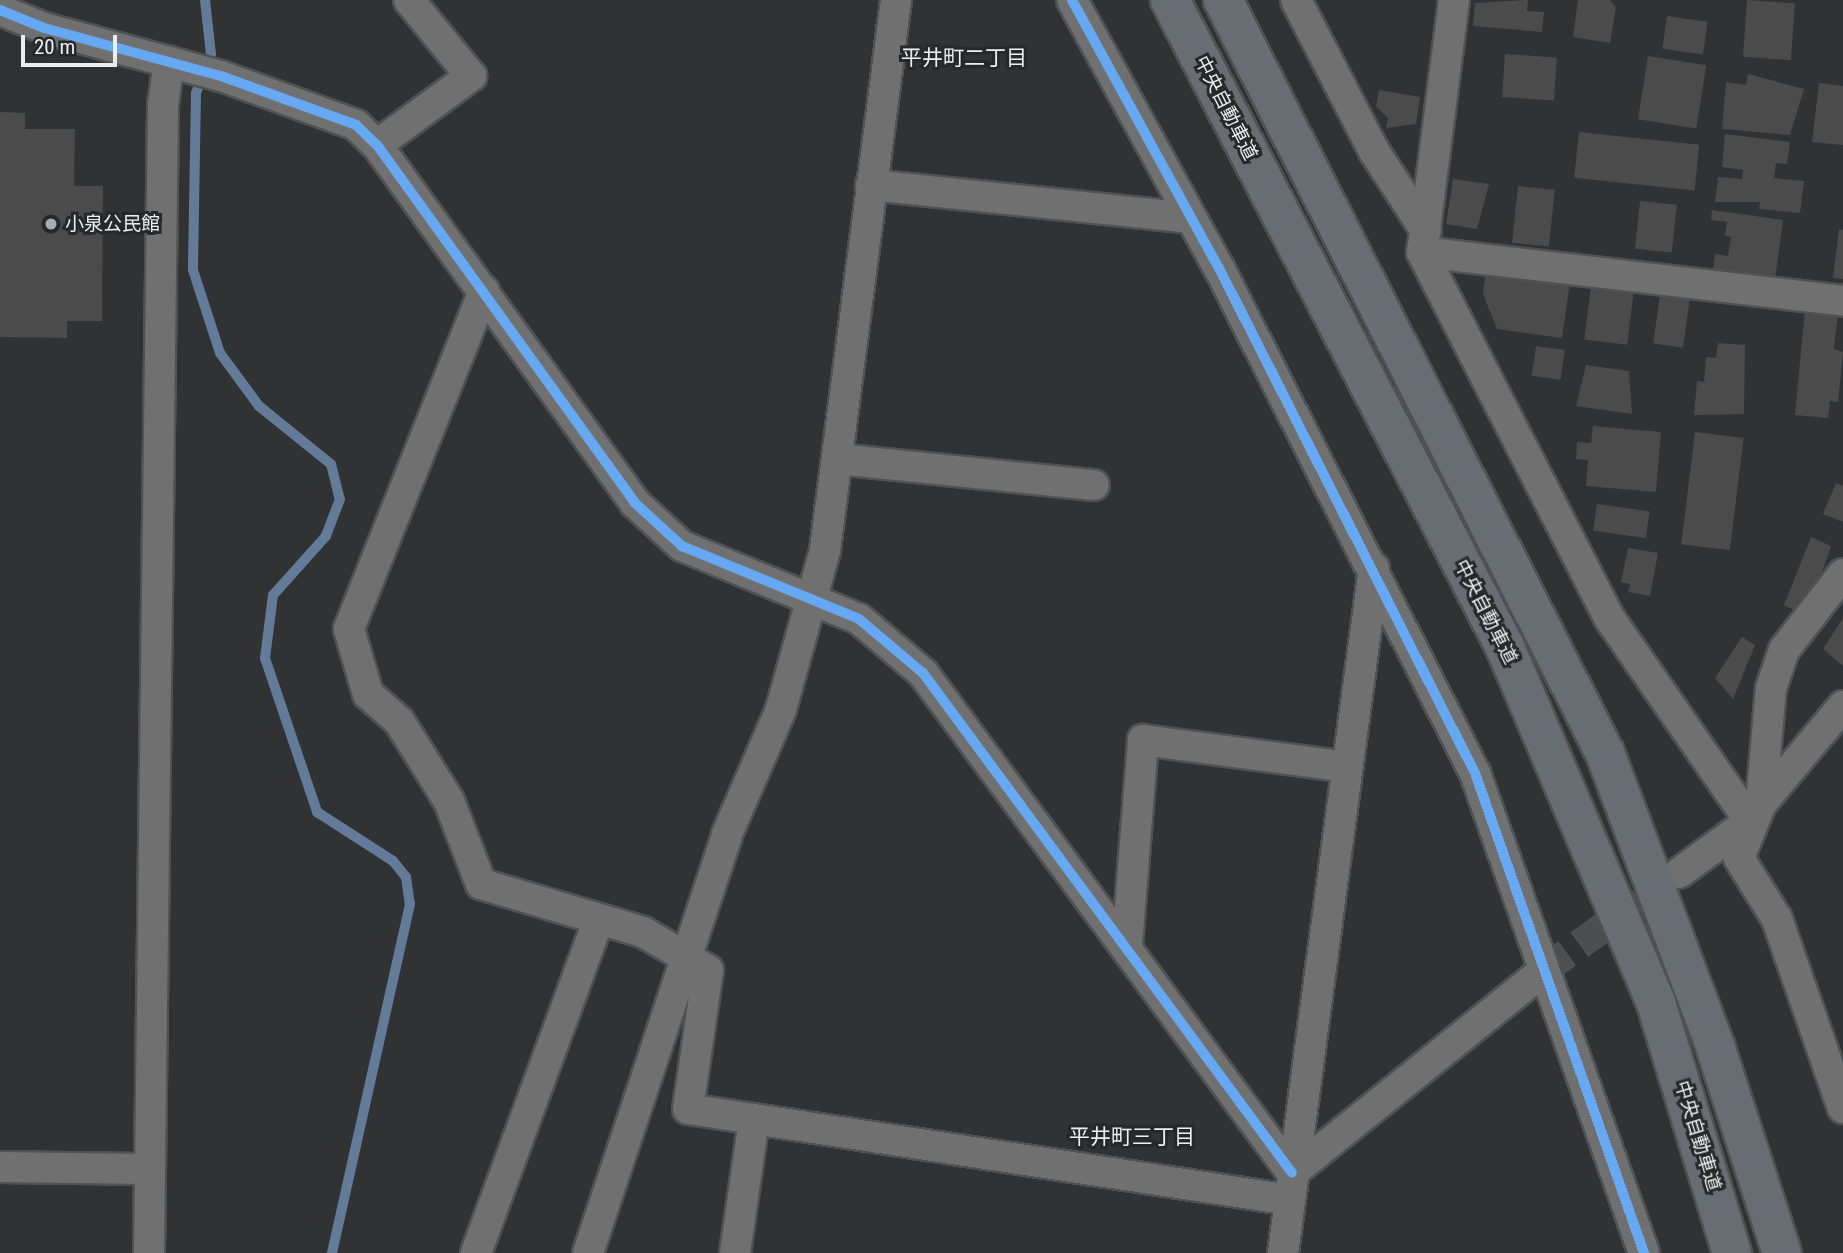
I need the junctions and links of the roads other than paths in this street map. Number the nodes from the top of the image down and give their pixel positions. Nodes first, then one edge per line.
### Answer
1 (409, 0) edge
2 (896, 0) edge
3 (1072, 0) edge
4 (1170, 0) edge
5 (1223, 0) edge
6 (1296, 0) edge
7 (1454, 0) edge
8 (0, 10) edge
9 (178, 63) junction
10 (377, 145) junction
11 (871, 185) junction
12 (1189, 218) junction
13 (1424, 242) junction
14 (484, 291) junction
15 (1843, 301) edge
16 (837, 459) junction
17 (1094, 485) dead end
18 (1374, 568) junction
19 (1843, 574) edge
20 (810, 600) junction
21 (1843, 706) edge
22 (1347, 767) junction
23 (1755, 813) junction
24 (1679, 873) tunnel mouth
25 (599, 919) junction
26 (1127, 945) junction
27 (688, 957) junction
28 (1543, 971) junction
29 (1843, 1108) edge
30 (754, 1119) junction
31 (0, 1167) edge
32 (150, 1169) junction
33 (1291, 1186) junction
34 (149, 1253) edge
35 (476, 1253) edge
36 (587, 1253) edge
37 (735, 1253) edge
38 (1283, 1253) edge
39 (1644, 1253) edge
40 (1732, 1253) edge
41 (1782, 1253) edge

1 - 10 street
2 - 11 street
3 - 12 street
4 - 40 highway, 中央自動車道
5 - 41 highway
6 - 13 street
7 - 13 street
8 - 9 street
9 - 10 street
9 - 32 street
10 - 14 street
11 - 12 street
11 - 16 street
12 - 18 street
13 - 15 street
13 - 23 street
14 - 20 street
14 - 25 street
16 - 17 street
16 - 20 street
18 - 22 street
18 - 28 street
19 - 23 street
20 - 26 street
20 - 27 street
21 - 23 street
22 - 26 street
22 - 33 street
23 - 24 street
23 - 29 street
25 - 27 street
25 - 35 street
26 - 33 street
27 - 30 street
27 - 36 street
28 - 33 street
28 - 39 street
30 - 33 street
30 - 37 street
31 - 32 street
32 - 34 street
33 - 38 street

